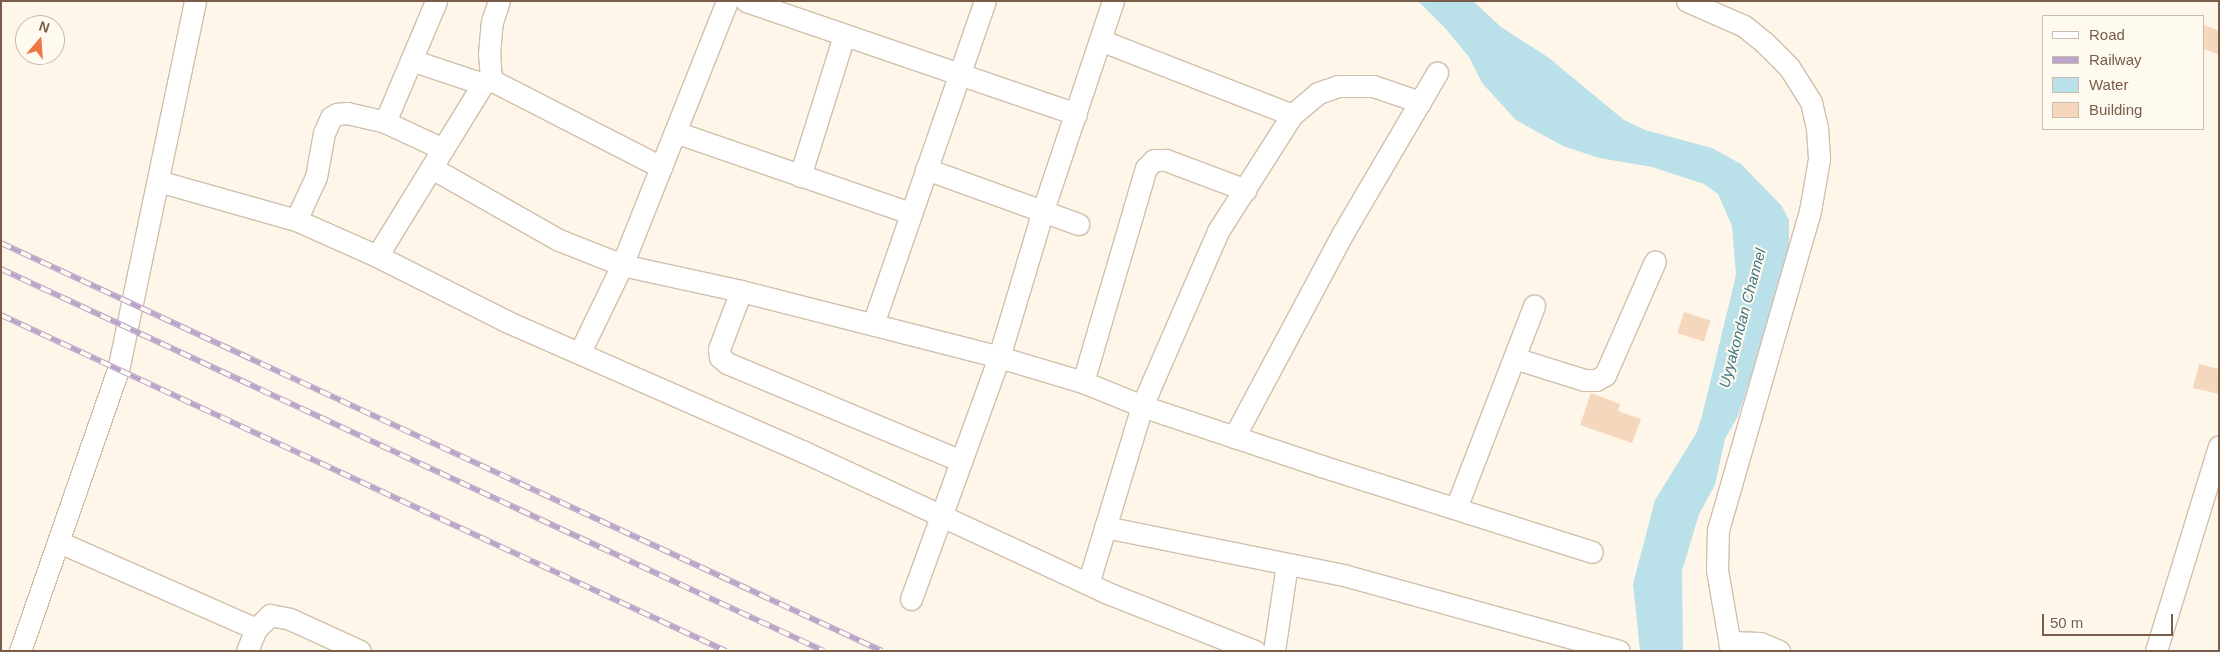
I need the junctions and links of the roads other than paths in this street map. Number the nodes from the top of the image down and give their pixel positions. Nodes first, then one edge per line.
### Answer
1 (195, 1) edge
2 (436, 1) edge
3 (499, 1) edge
4 (727, 1) edge
5 (746, 1) edge
6 (985, 1) edge
7 (1113, 1) edge
8 (1686, 1) edge
9 (844, 36) junction
10 (1100, 40) junction
11 (411, 60) junction
12 (960, 73) junction
13 (1437, 73) dead end
14 (487, 82) junction
15 (1420, 102) junction
16 (1076, 114) junction
17 (1292, 115) junction
18 (385, 122) junction
19 (675, 132) junction
20 (443, 149) junction
21 (661, 166) junction
22 (432, 168) junction
23 (926, 169) junction
24 (800, 176) junction
25 (158, 181) junction
26 (1246, 190) junction
27 (1043, 210) junction
28 (910, 214) junction
29 (296, 220) junction
30 (1078, 224) dead end
31 (377, 256) junction
32 (1655, 261) dead end
33 (622, 266) junction
34 (742, 290) junction
35 (1534, 306) dead end
36 (873, 324) junction
37 (580, 352) junction
38 (999, 357) junction
39 (1514, 358) junction
40 (1083, 382) junction
41 (1142, 406) junction
42 (1234, 437) junction
43 (2219, 446) edge
44 (961, 461) junction
45 (1456, 508) junction
46 (941, 514) junction
47 (1105, 526) junction
48 (59, 542) junction
49 (1592, 552) dead end
50 (1287, 564) junction
51 (1088, 584) junction
52 (911, 599) dead end
53 (256, 629) junction
54 (1730, 646) edge
55 (20, 651) edge
56 (247, 651) edge
57 (360, 651) edge
58 (1254, 651) edge
59 (1274, 651) edge
60 (1619, 651) edge
61 (1779, 651) edge
62 (2156, 651) edge

1 - 25 street
2 - 11 street
3 - 14 street
4 - 19 street
5 - 9 street
6 - 12 street
7 - 10 street
8 - 54 street
9 - 12 street
9 - 24 street
10 - 16 street
10 - 17 street
11 - 14 street
11 - 18 street
12 - 16 street
12 - 23 street
13 - 15 street
14 - 20 street
14 - 21 street
15 - 17 street
15 - 42 street
16 - 27 street
17 - 26 street
18 - 20 street
18 - 29 street
19 - 21 street
19 - 24 street
20 - 22 street
21 - 33 street
22 - 31 street
22 - 33 street
23 - 27 street
23 - 28 street
24 - 28 street
25 - 29 street
25 - 48 street
26 - 40 street
26 - 41 street
27 - 30 street
27 - 38 street
28 - 36 street
29 - 31 street
31 - 37 street
32 - 39 street
33 - 34 street
33 - 37 street
34 - 36 street
34 - 44 street
35 - 39 street
36 - 38 street
37 - 46 street
38 - 40 street
38 - 44 street
39 - 45 street
40 - 41 street
41 - 42 street
41 - 47 street
42 - 45 street
43 - 62 street
44 - 46 street
45 - 49 street
46 - 51 street
46 - 52 street
47 - 50 street
47 - 51 street
48 - 53 street
48 - 55 street
50 - 59 street
50 - 60 street
51 - 58 street
53 - 56 street
53 - 57 street
54 - 61 street

